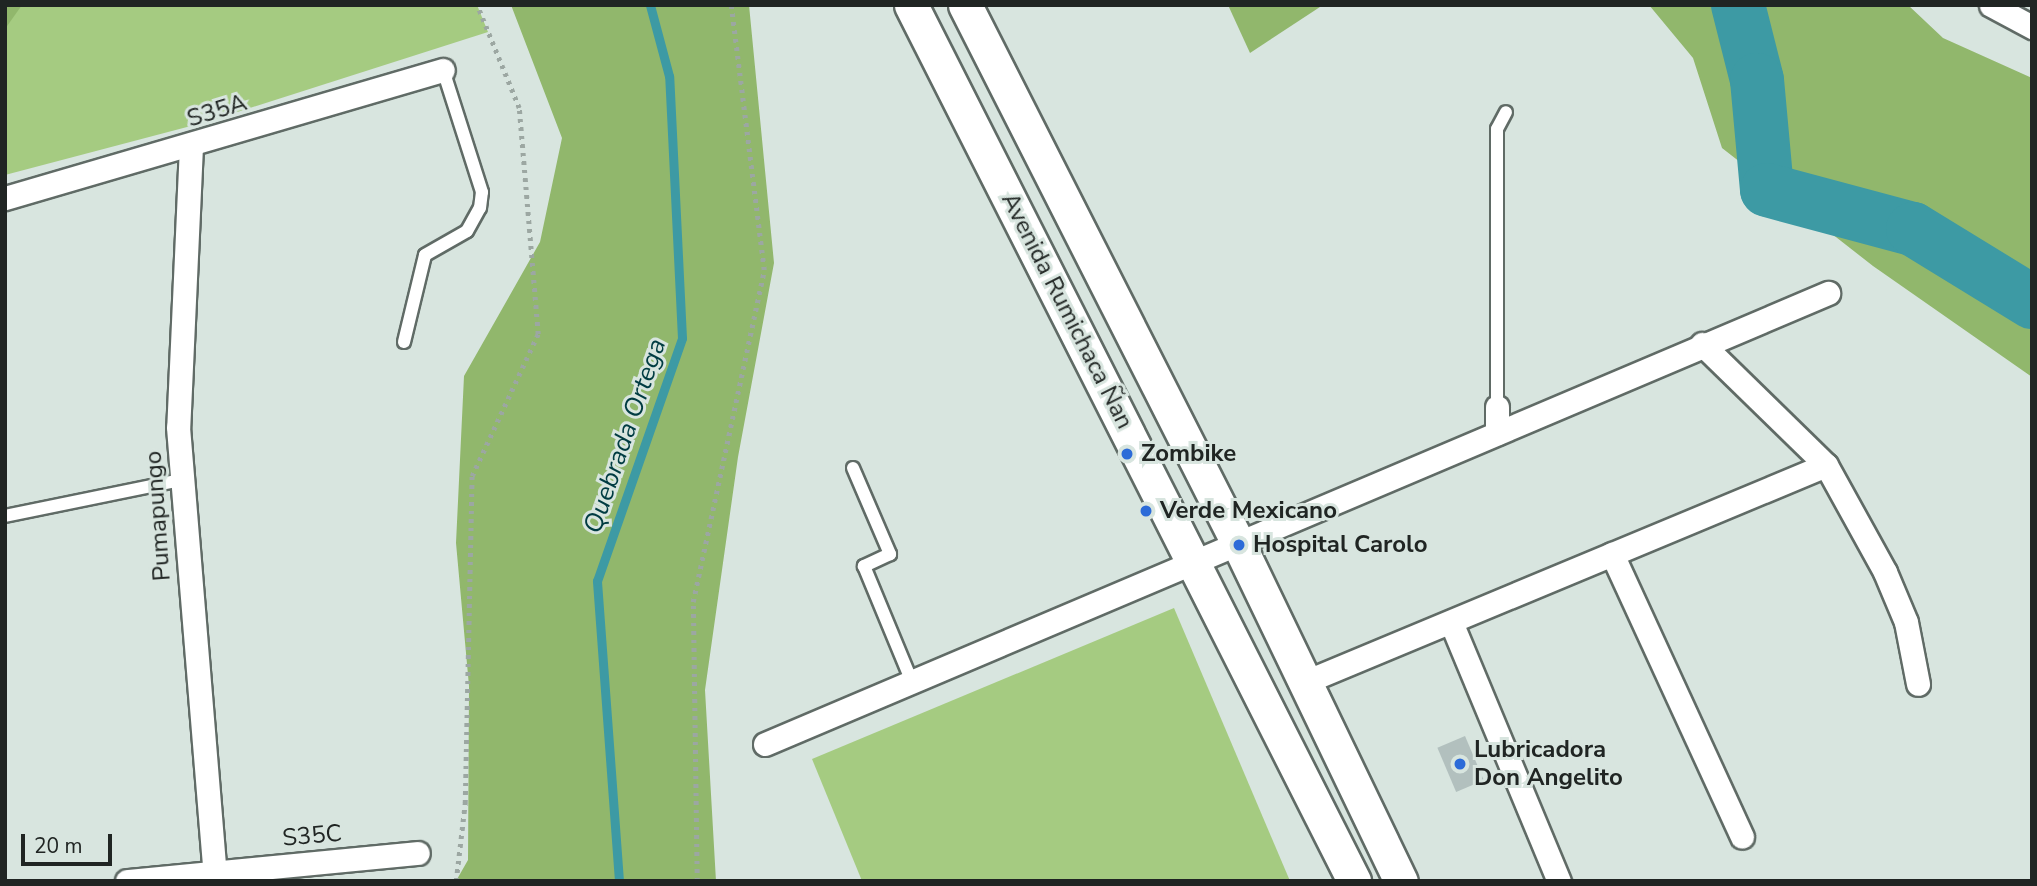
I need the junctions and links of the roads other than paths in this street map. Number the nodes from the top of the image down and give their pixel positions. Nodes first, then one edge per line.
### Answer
1 (911, 5) edge
2 (965, 5) edge
3 (1991, 5) edge
4 (2032, 27) edge
5 (443, 70) joint
6 (1506, 112) dead end
7 (191, 146) junction
8 (5, 198) edge
9 (1828, 293) dead end
10 (404, 342) dead end
11 (1702, 344) junction
12 (1497, 407) joint
13 (1497, 433) junction
14 (1826, 465) junction
15 (853, 468) dead end
16 (180, 480) junction
17 (5, 516) edge
18 (1240, 545) junction
19 (1612, 555) junction
20 (1195, 564) junction
21 (1451, 622) junction
22 (912, 682) junction
23 (1305, 682) junction
24 (1918, 684) dead end
25 (765, 744) dead end
26 (1742, 837) dead end
27 (418, 853) dead end
28 (215, 876) edge
29 (127, 881) edge
30 (1354, 881) edge
31 (1401, 881) edge
32 (1559, 881) edge

1 - 20 main road, Avenida Rumichaca Ñan
2 - 18 main road, Avenida Rumichaca Ñan
3 - 4 street
5 - 7 street, S35A
5 - 10 lane
6 - 12 lane
7 - 8 street, S35A
7 - 16 street, Pumapungo
9 - 11 street
11 - 13 street
11 - 14 street
12 - 13 street
13 - 18 street
14 - 19 street
14 - 24 street
15 - 22 lane
16 - 17 lane
16 - 28 street, Pumapungo
18 - 20 street
18 - 23 main road, Avenida Rumichaca Ñan
19 - 21 street
19 - 26 street
20 - 22 street
20 - 30 main road, Avenida Rumichaca Ñan
21 - 23 street
21 - 32 street
22 - 25 street
23 - 31 main road, Avenida Rumichaca Ñan
27 - 28 street, S35C
28 - 29 street, S35C

